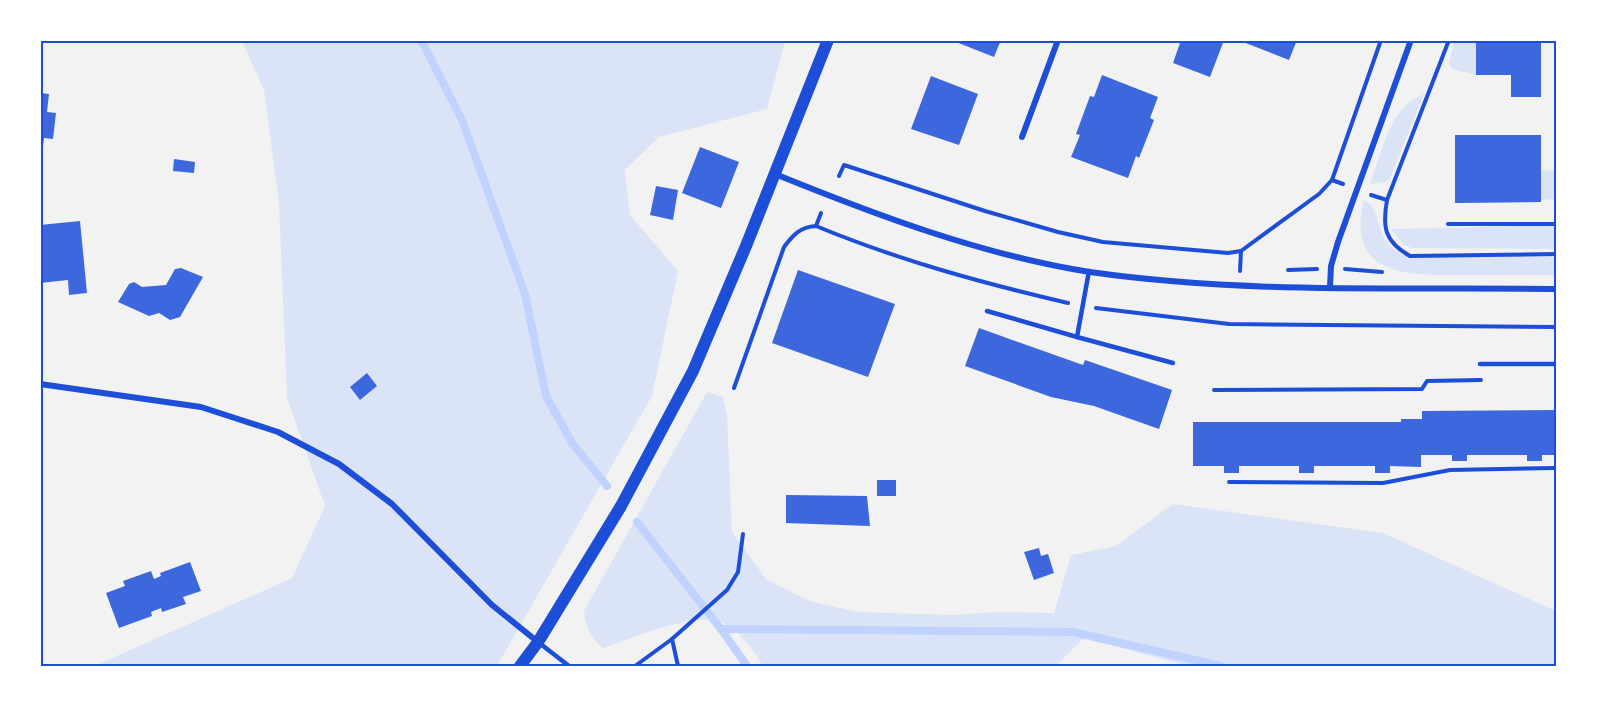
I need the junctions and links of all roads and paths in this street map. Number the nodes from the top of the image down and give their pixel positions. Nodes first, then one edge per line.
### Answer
1 (828, 40) edge
2 (1058, 40) edge
3 (1103, 40) edge
4 (1122, 40) edge
5 (1381, 40) edge
6 (1411, 40) edge
7 (1449, 40) edge
8 (1022, 137) dead end
9 (775, 174) junction
10 (838, 176) dead end
11 (1332, 180) junction
12 (1343, 184) dead end
13 (1368, 193) dead end
14 (1387, 200) junction
15 (821, 213) dead end
16 (1448, 224) dead end
17 (1557, 224) edge
18 (816, 226) junction
19 (1241, 251) junction
20 (1557, 254) edge
21 (1331, 269) junction
22 (1089, 271) junction
23 (1282, 271) dead end
24 (1240, 273) dead end
25 (1387, 273) dead end
26 (1330, 286) junction
27 (1557, 289) edge
28 (1083, 306) junction
29 (987, 311) dead end
30 (1557, 327) edge
31 (1077, 338) junction
32 (1173, 363) dead end
33 (1480, 364) dead end
34 (1557, 364) edge
35 (1486, 380) dead end
36 (40, 384) edge
37 (734, 388) dead end
38 (1214, 390) dead end
39 (1557, 468) edge
40 (1228, 483) dead end
41 (743, 534) dead end
42 (672, 639) junction
43 (538, 642) junction
44 (520, 666) edge
45 (569, 666) edge
46 (635, 666) edge
47 (678, 666) edge

1 - 9 main road
2 - 8 street
3 - 4 lane
5 - 11 path
6 - 21 street
7 - 14 path
9 - 22 street
9 - 43 main road
10 - 19 path
11 - 12 path
11 - 19 path
13 - 14 path
14 - 20 path
15 - 18 path
16 - 17 path
18 - 28 path
18 - 37 path
19 - 24 path
21 - 23 path
21 - 25 path
21 - 26 street
22 - 26 street
22 - 28 lane
26 - 27 street
28 - 30 path
28 - 31 lane
29 - 31 lane
31 - 32 lane
33 - 34 lane
35 - 38 path
36 - 43 street
39 - 40 path
41 - 42 path
42 - 46 path
42 - 47 path
43 - 44 main road
43 - 45 lane

